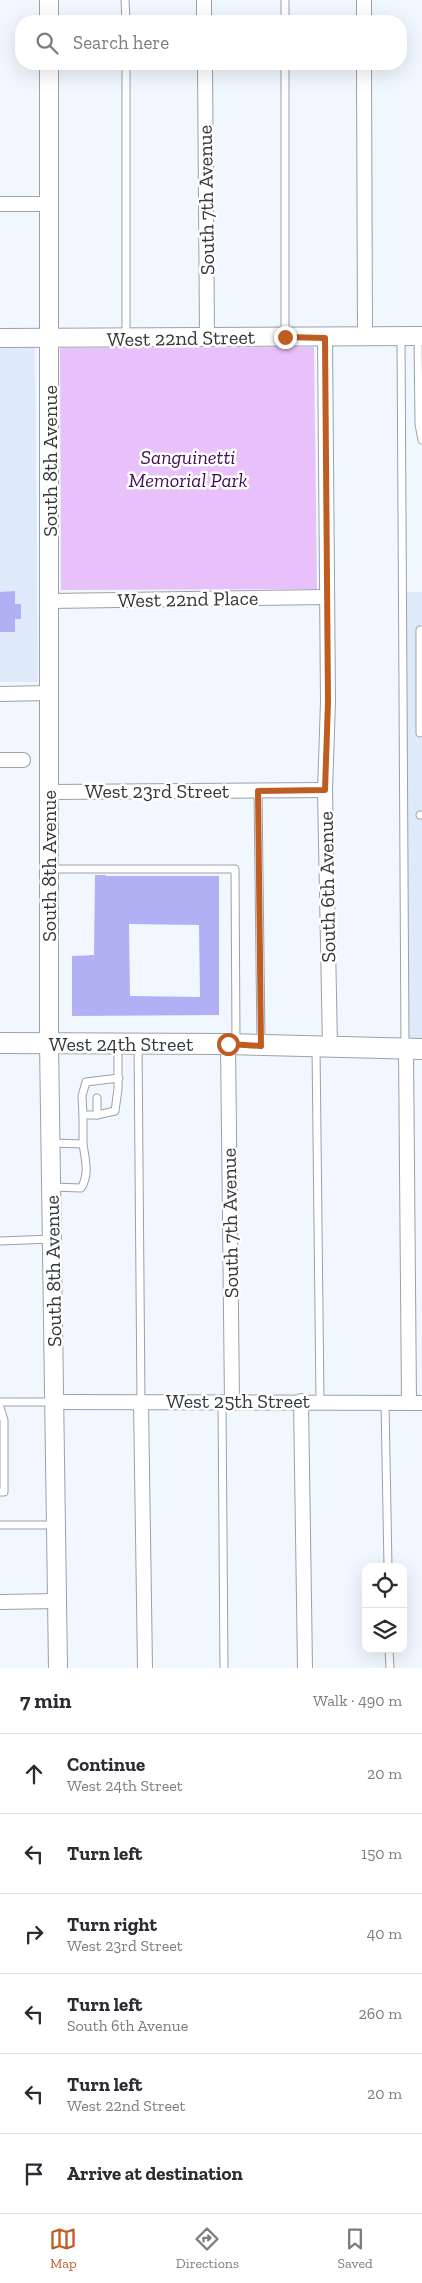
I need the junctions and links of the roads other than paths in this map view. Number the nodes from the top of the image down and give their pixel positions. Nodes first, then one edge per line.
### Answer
1 (49, 0) edge
2 (126, 0) edge
3 (204, 0) edge
4 (285, 0) edge
5 (364, 0) edge
6 (49, 15) edge
7 (126, 15) edge
8 (204, 15) edge
9 (285, 15) edge
10 (364, 15) edge
11 (50, 70) edge
12 (126, 70) edge
13 (205, 70) edge
14 (285, 70) edge
15 (364, 70) edge
16 (0, 204) edge
17 (50, 204) junction
18 (365, 336) junction
19 (414, 336) edge
20 (207, 337) junction
21 (285, 337) junction
22 (0, 338) edge
23 (126, 338) junction
24 (325, 338) junction
25 (50, 339) junction
26 (422, 440) edge
27 (327, 597) junction
28 (50, 601) junction
29 (422, 630) edge
30 (49, 693) junction
31 (0, 694) edge
32 (420, 733) dead end
33 (0, 760) edge
34 (23, 760) dead end
35 (325, 790) junction
36 (258, 791) junction
37 (50, 792) junction
38 (50, 869) junction
39 (0, 1043) edge
40 (48, 1043) junction
41 (128, 1044) junction
42 (232, 1045) junction
43 (261, 1046) junction
44 (323, 1047) junction
45 (414, 1049) edge
46 (118, 1078) junction
47 (97, 1098) dead end
48 (84, 1115) junction
49 (98, 1115) junction
50 (50, 1143) junction
51 (83, 1144) junction
52 (51, 1187) junction
53 (52, 1239) junction
54 (0, 1241) edge
55 (301, 1401) junction
56 (320, 1401) junction
57 (0, 1402) edge
58 (55, 1402) junction
59 (141, 1402) junction
60 (227, 1402) junction
61 (385, 1402) junction
62 (416, 1402) edge
63 (0, 1407) edge
64 (0, 1492) edge
65 (56, 1525) junction
66 (0, 1526) edge
67 (388, 1563) edge
68 (57, 1600) junction
69 (0, 1602) edge
70 (389, 1653) edge
71 (58, 1668) edge
72 (145, 1668) edge
73 (224, 1668) edge
74 (305, 1668) edge
75 (390, 1668) edge

1 - 6 street
2 - 7 lane
3 - 8 street
4 - 9 lane
5 - 10 street
11 - 17 street, South 8th Avenue
12 - 23 lane
13 - 20 street, South 7th Avenue
14 - 21 lane
15 - 18 street
16 - 17 street
17 - 25 street, South 8th Avenue
18 - 19 street, West 22nd Street
18 - 24 street, West 22nd Street
19 - 26 lane
19 - 45 lane
20 - 21 street, West 22nd Street
20 - 23 street, West 22nd Street
21 - 24 street, West 22nd Street
22 - 25 street, West 22nd Street
23 - 25 street, West 22nd Street
24 - 27 street, South 6th Avenue
25 - 28 street, South 8th Avenue
27 - 28 street, West 22nd Place
27 - 35 street, South 6th Avenue
28 - 30 street, South 8th Avenue
29 - 32 lane
30 - 31 street
30 - 37 street, South 8th Avenue
33 - 34 street
35 - 36 street, West 23rd Street
35 - 44 street, South 6th Avenue
36 - 37 street, West 23rd Street
36 - 43 lane
37 - 38 street, South 8th Avenue
38 - 40 street, South 8th Avenue
38 - 42 lane
39 - 40 main road, West 24th Street
40 - 41 main road, West 24th Street
40 - 50 street, South 8th Avenue
41 - 42 main road, West 24th Street
41 - 46 lane
41 - 59 lane
42 - 43 main road, West 24th Street
42 - 60 street, South 7th Avenue
43 - 44 main road, West 24th Street
44 - 45 main road, West 24th Street
44 - 56 lane
45 - 62 street
46 - 48 lane
46 - 49 lane
47 - 49 lane
48 - 49 lane
48 - 51 lane
50 - 51 lane
50 - 52 street, South 8th Avenue
51 - 52 lane
52 - 53 street, South 8th Avenue
53 - 54 lane
53 - 58 street, South 8th Avenue
55 - 56 street, West 25th Street
55 - 60 street, West 25th Street
55 - 74 street
56 - 61 street, West 25th Street
57 - 58 lane
58 - 59 street, West 25th Street
58 - 65 street, South 8th Avenue
59 - 60 street, West 25th Street
59 - 72 street
60 - 73 lane
61 - 62 street, West 25th Street
61 - 67 lane
63 - 64 lane
65 - 66 lane
65 - 68 street, South 8th Avenue
68 - 69 street
68 - 71 street, South 8th Avenue
70 - 75 lane

